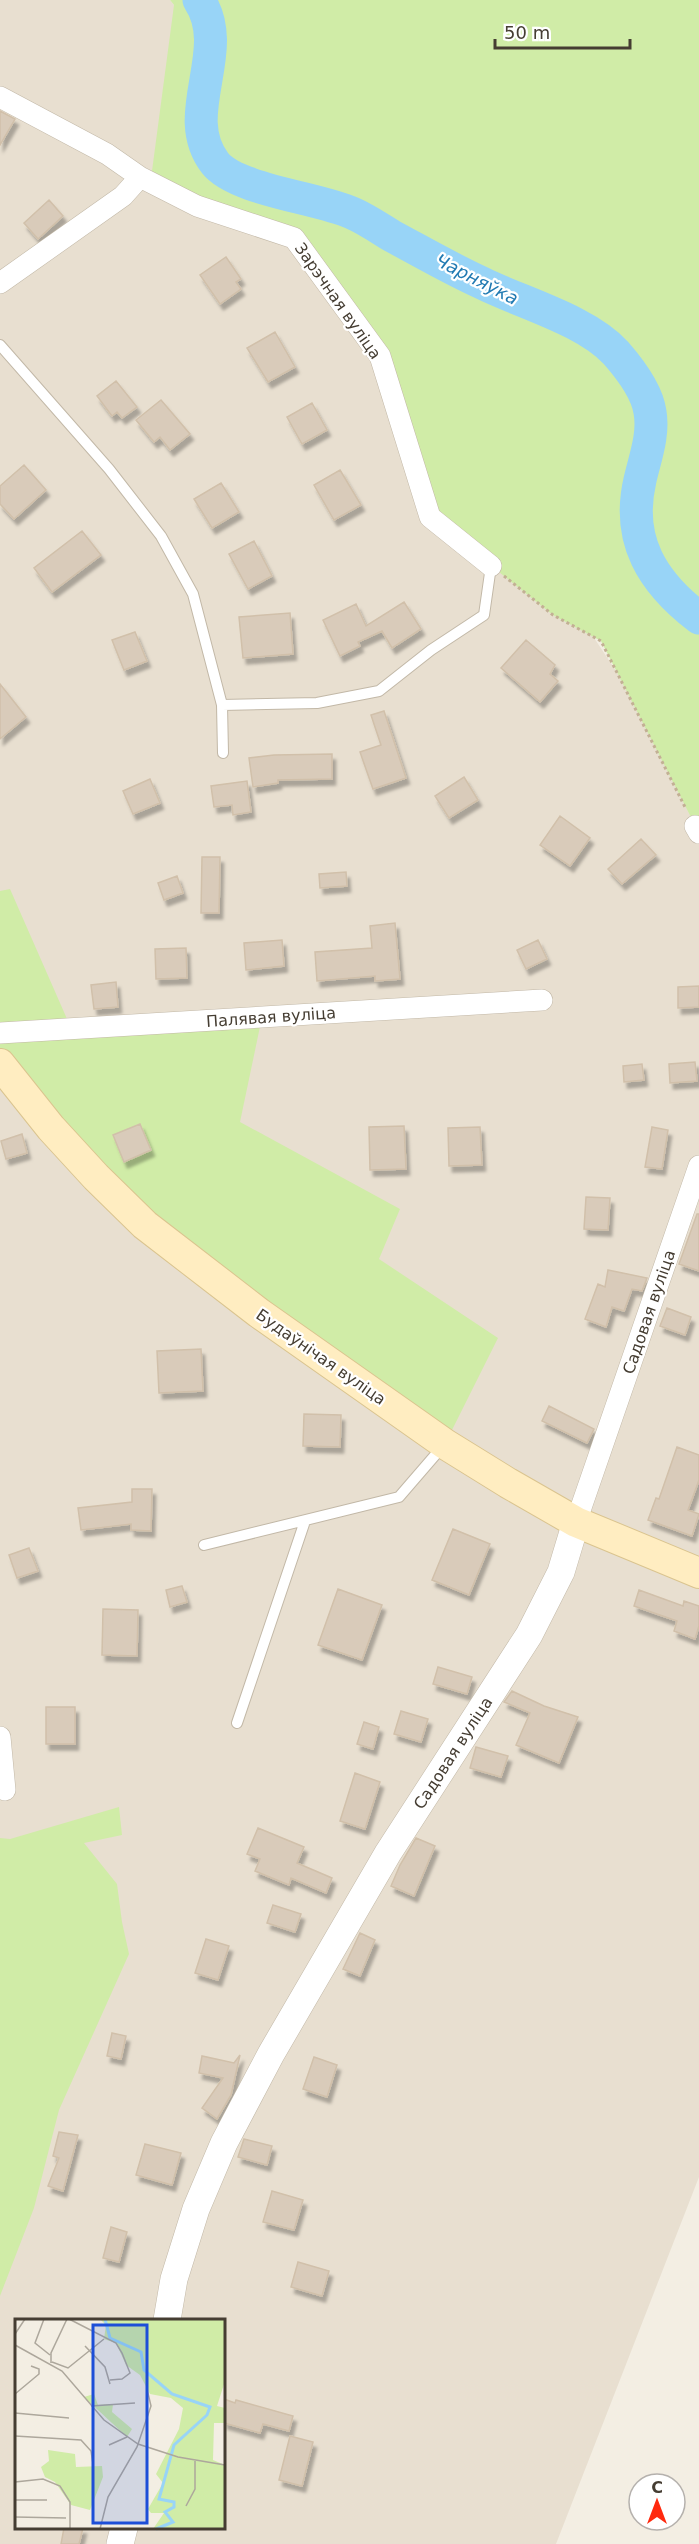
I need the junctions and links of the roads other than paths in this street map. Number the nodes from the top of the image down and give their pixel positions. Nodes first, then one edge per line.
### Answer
1 (0, 97) edge
2 (140, 177) junction
3 (0, 283) edge
4 (0, 345) edge
5 (491, 566) joint
6 (222, 705) junction
7 (223, 753) dead end
8 (542, 1000) dead end
9 (0, 1033) edge
10 (0, 1064) edge
11 (699, 1166) edge
12 (445, 1444) junction
13 (305, 1521) junction
14 (576, 1522) junction
15 (204, 1545) dead end
16 (699, 1572) edge
17 (237, 1723) dead end
18 (0, 1737) edge
19 (5, 1790) dead end
20 (167, 2319) edge
21 (124, 2529) edge
22 (120, 2544) edge

1 - 2 street, Зарэчная вуліца
2 - 3 street
2 - 5 street, Зарэчная вуліца
4 - 6 lane
5 - 6 lane
6 - 7 lane
8 - 9 street, Палявая вуліца
10 - 12 main road, Будаўнічая вуліца
11 - 14 street, Садовая вуліца
12 - 13 lane
12 - 14 main road, Будаўнічая вуліца
13 - 15 lane
13 - 17 lane
14 - 16 main road, Будаўнічая вуліца
14 - 20 street, Садовая вуліца
18 - 19 street
21 - 22 street

